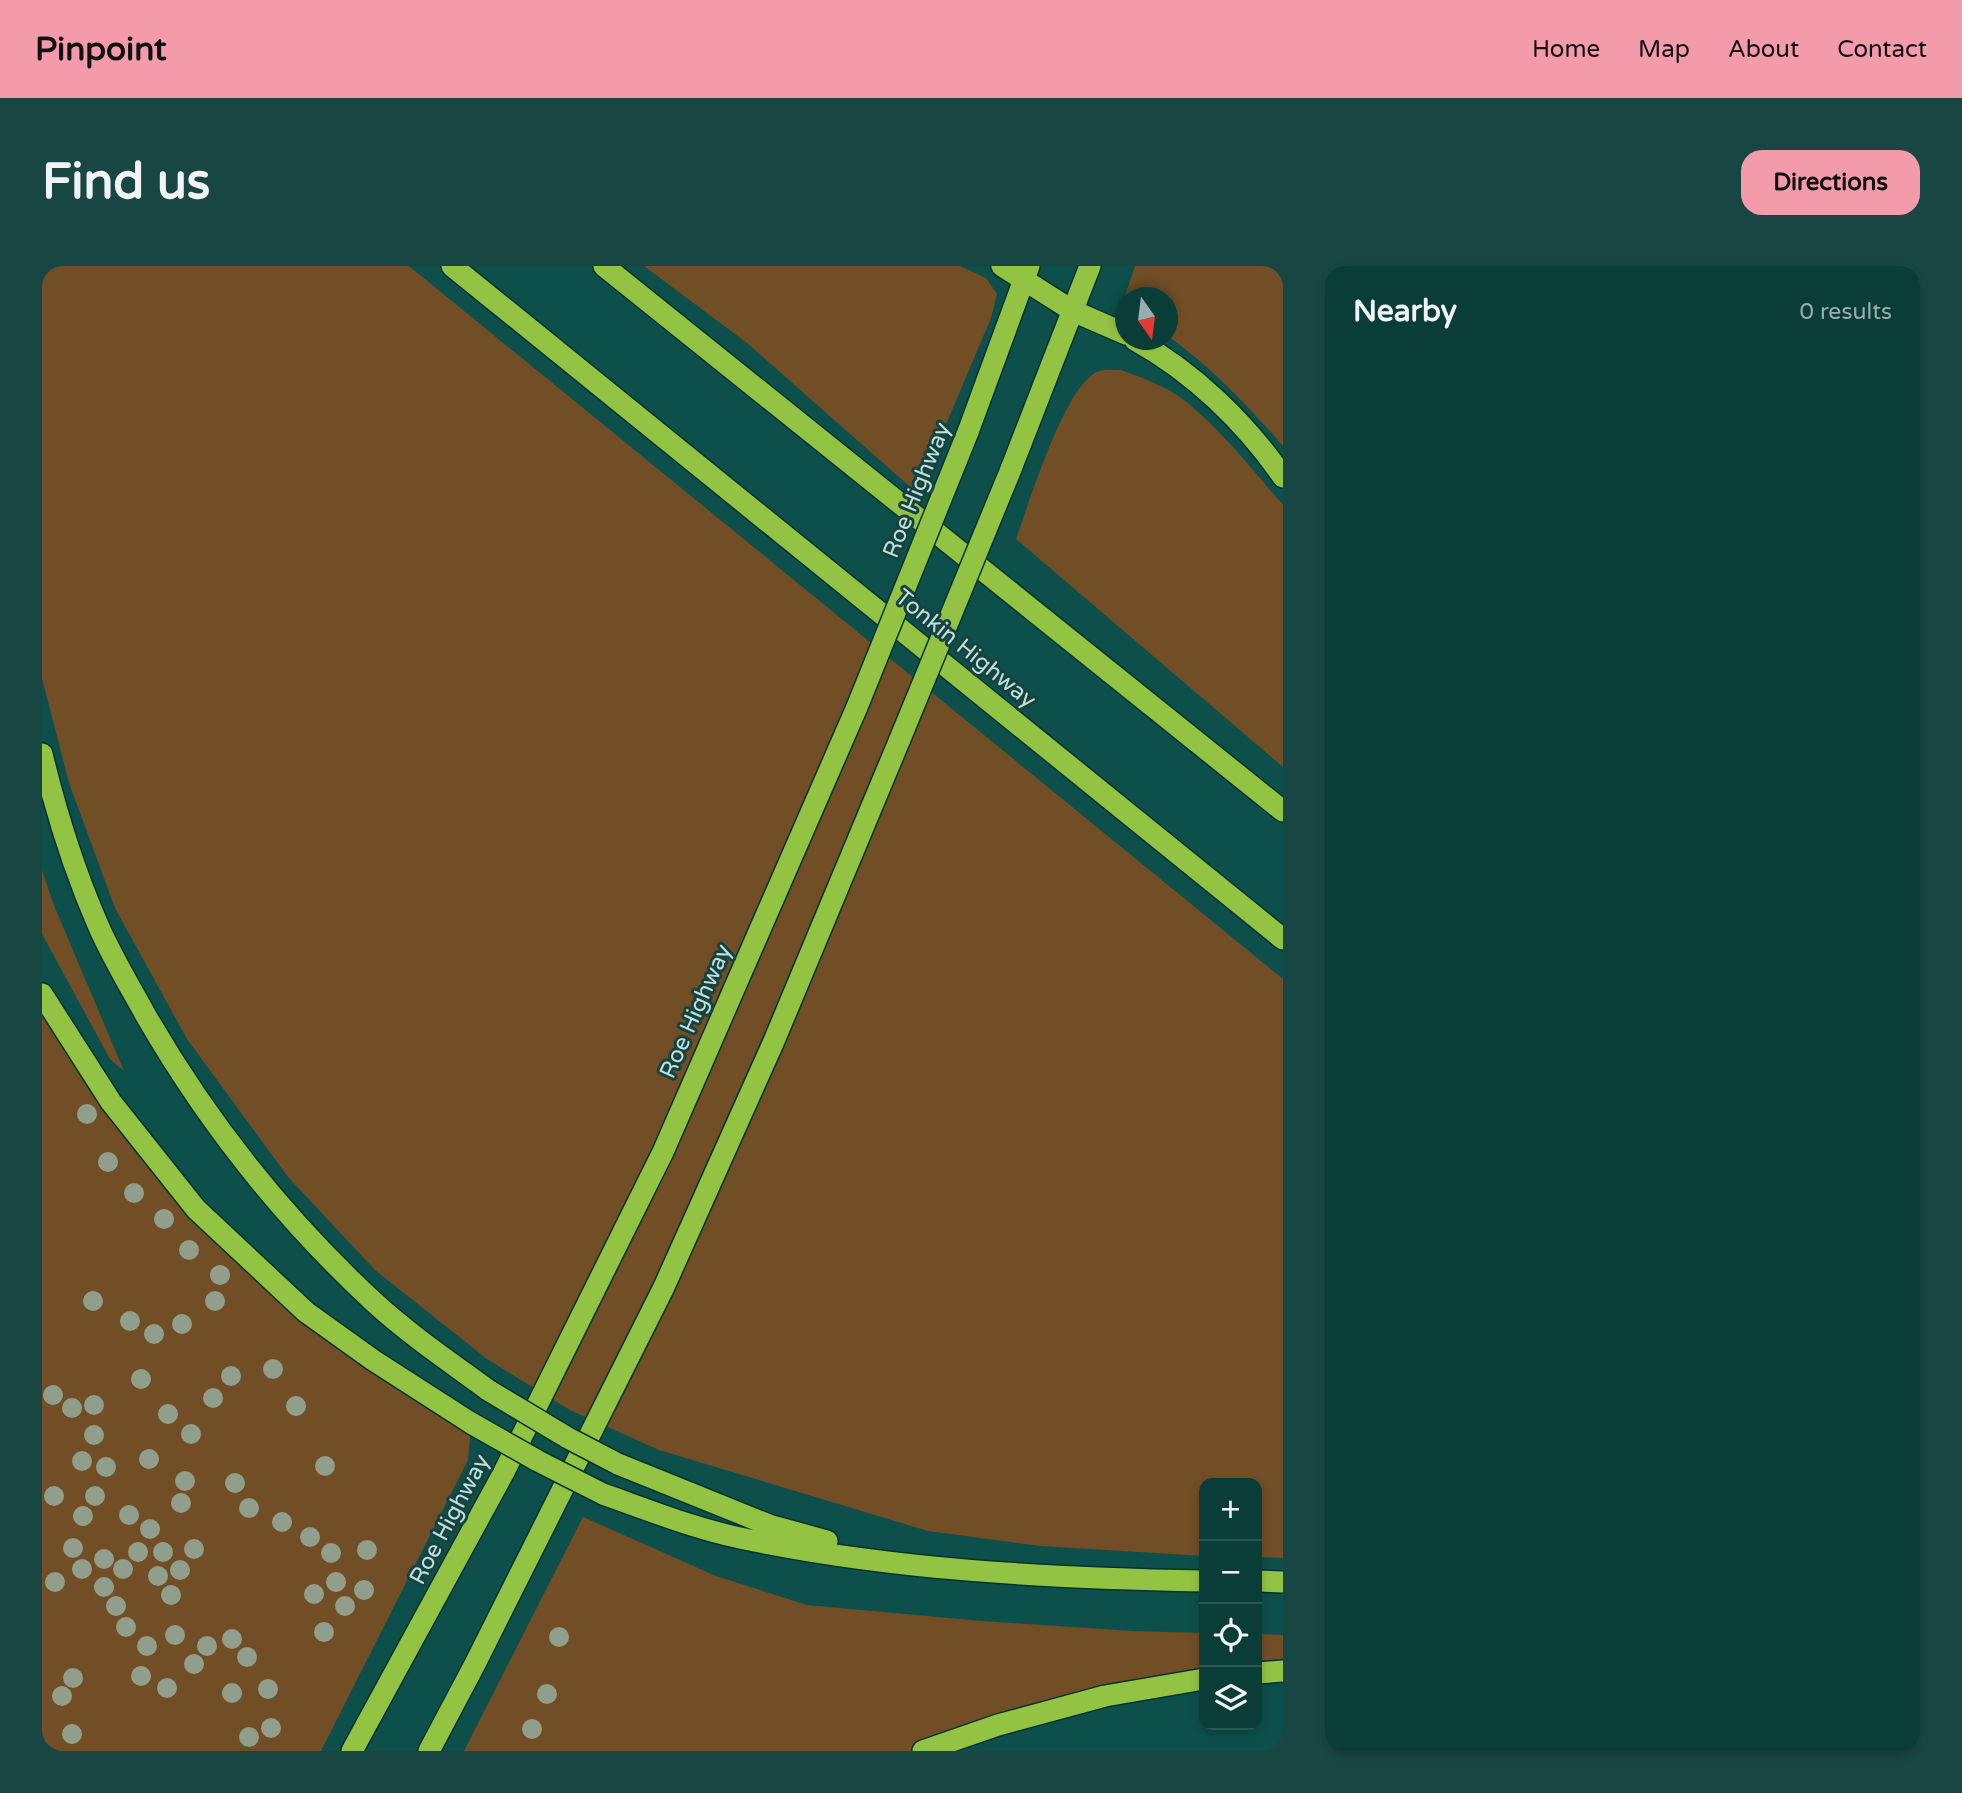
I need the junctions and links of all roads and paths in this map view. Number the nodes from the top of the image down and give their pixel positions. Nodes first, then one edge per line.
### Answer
1 (452, 266) edge
2 (604, 266) edge
3 (1002, 266) edge
4 (1090, 266) edge
5 (1026, 274) edge
6 (1073, 311) junction
7 (1115, 330) edge
8 (1154, 350) edge
9 (1283, 477) edge
10 (42, 754) edge
11 (1283, 811) edge
12 (1283, 939) edge
13 (42, 994) edge
14 (927, 1567) junction
15 (1199, 1581) edge
16 (1262, 1581) edge
17 (1283, 1582) edge
18 (1283, 1671) edge
19 (1262, 1673) edge
20 (1199, 1680) edge
21 (352, 1751) edge
22 (429, 1751) edge
23 (923, 1751) edge

1 - 12 highway, Tonkin Highway
2 - 11 highway
3 - 5 highway
4 - 6 highway
5 - 6 highway
5 - 21 highway, Roe Highway, bridge
6 - 7 highway
6 - 22 highway, bridge
8 - 9 highway
10 - 14 highway, bridge
13 - 14 highway, bridge
14 - 15 highway
16 - 17 highway
18 - 19 highway
20 - 23 highway

